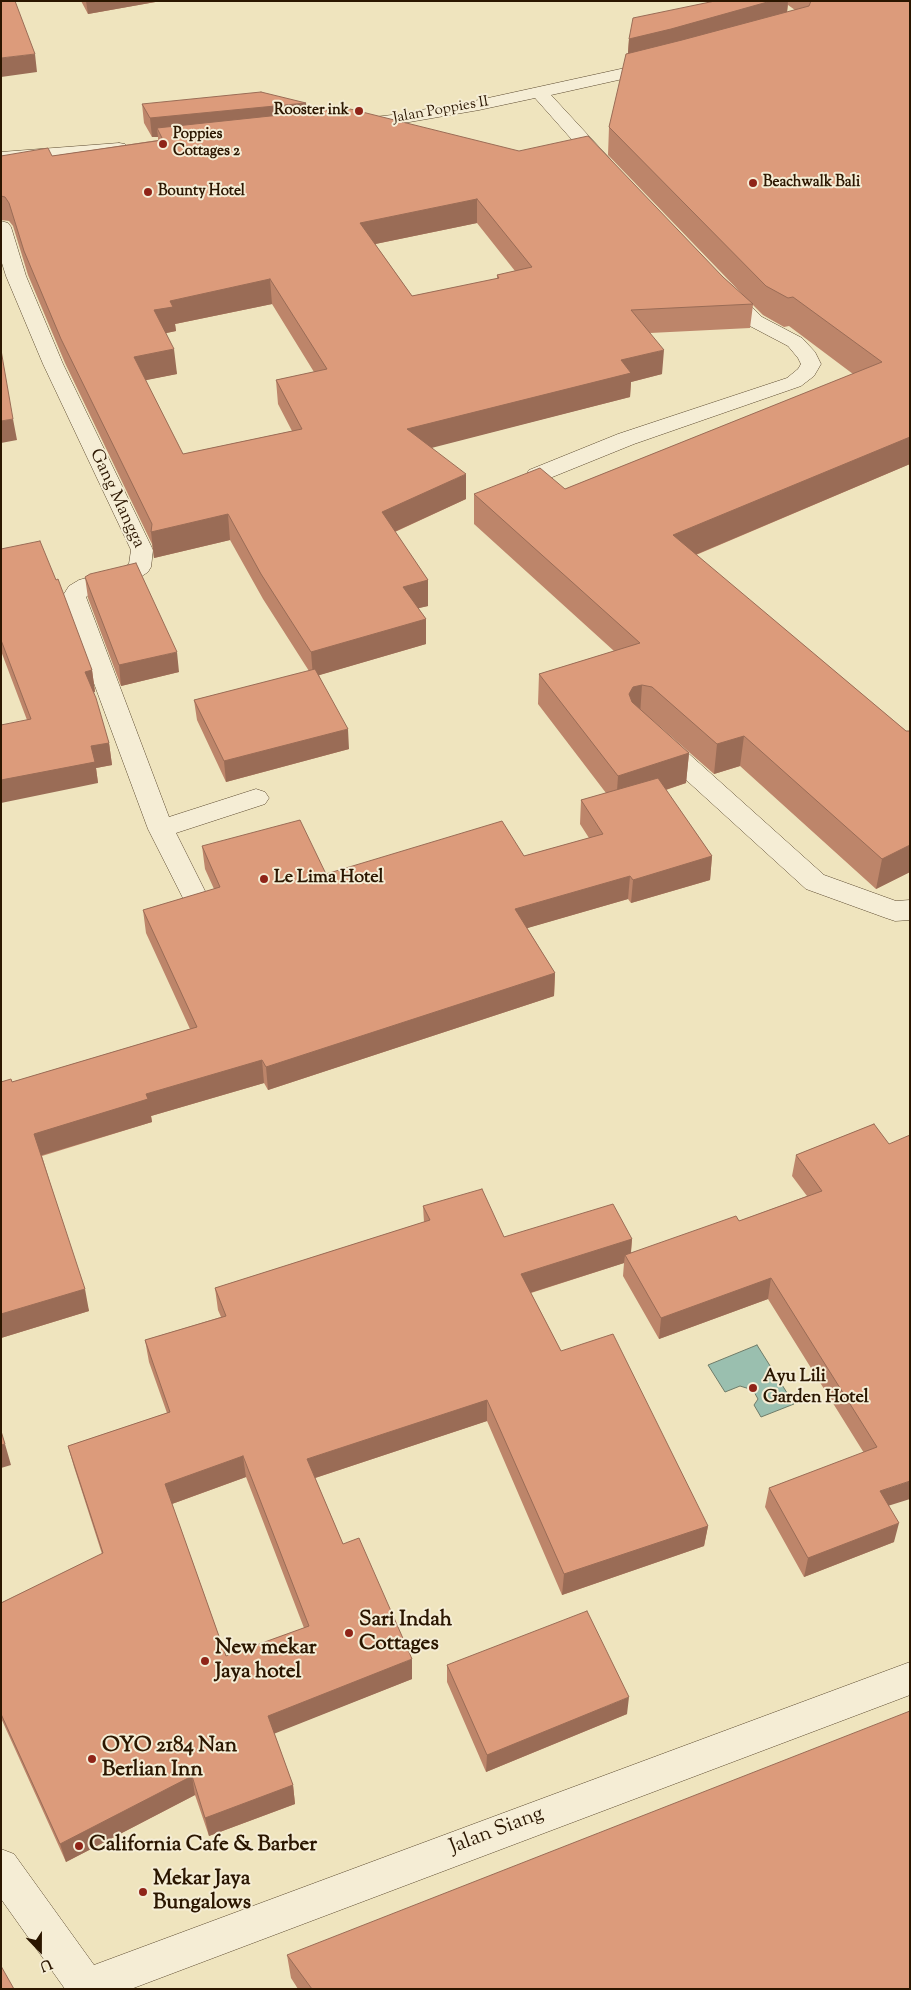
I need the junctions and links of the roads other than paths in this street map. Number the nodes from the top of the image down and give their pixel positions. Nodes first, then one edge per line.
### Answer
1 (674, 62) edge
2 (540, 93) junction
3 (335, 126) edge
4 (132, 147) edge
5 (1, 158) edge
6 (620, 181) edge
7 (1, 227) edge
8 (710, 277) edge
9 (537, 475) edge
10 (640, 725) edge
11 (256, 798) dead end
12 (161, 829) junction
13 (197, 901) edge
14 (910, 910) edge
15 (910, 1678) edge
16 (1, 1867) edge
17 (86, 1988) edge

1 - 2 street, Jalan Poppies II
2 - 3 street, Jalan Poppies II
2 - 6 street
4 - 5 street
7 - 12 street, Gang Mangga
8 - 9 street
10 - 14 street
11 - 12 street
12 - 13 street, Gang Mangga
15 - 17 street, Jalan Siang
16 - 17 street

